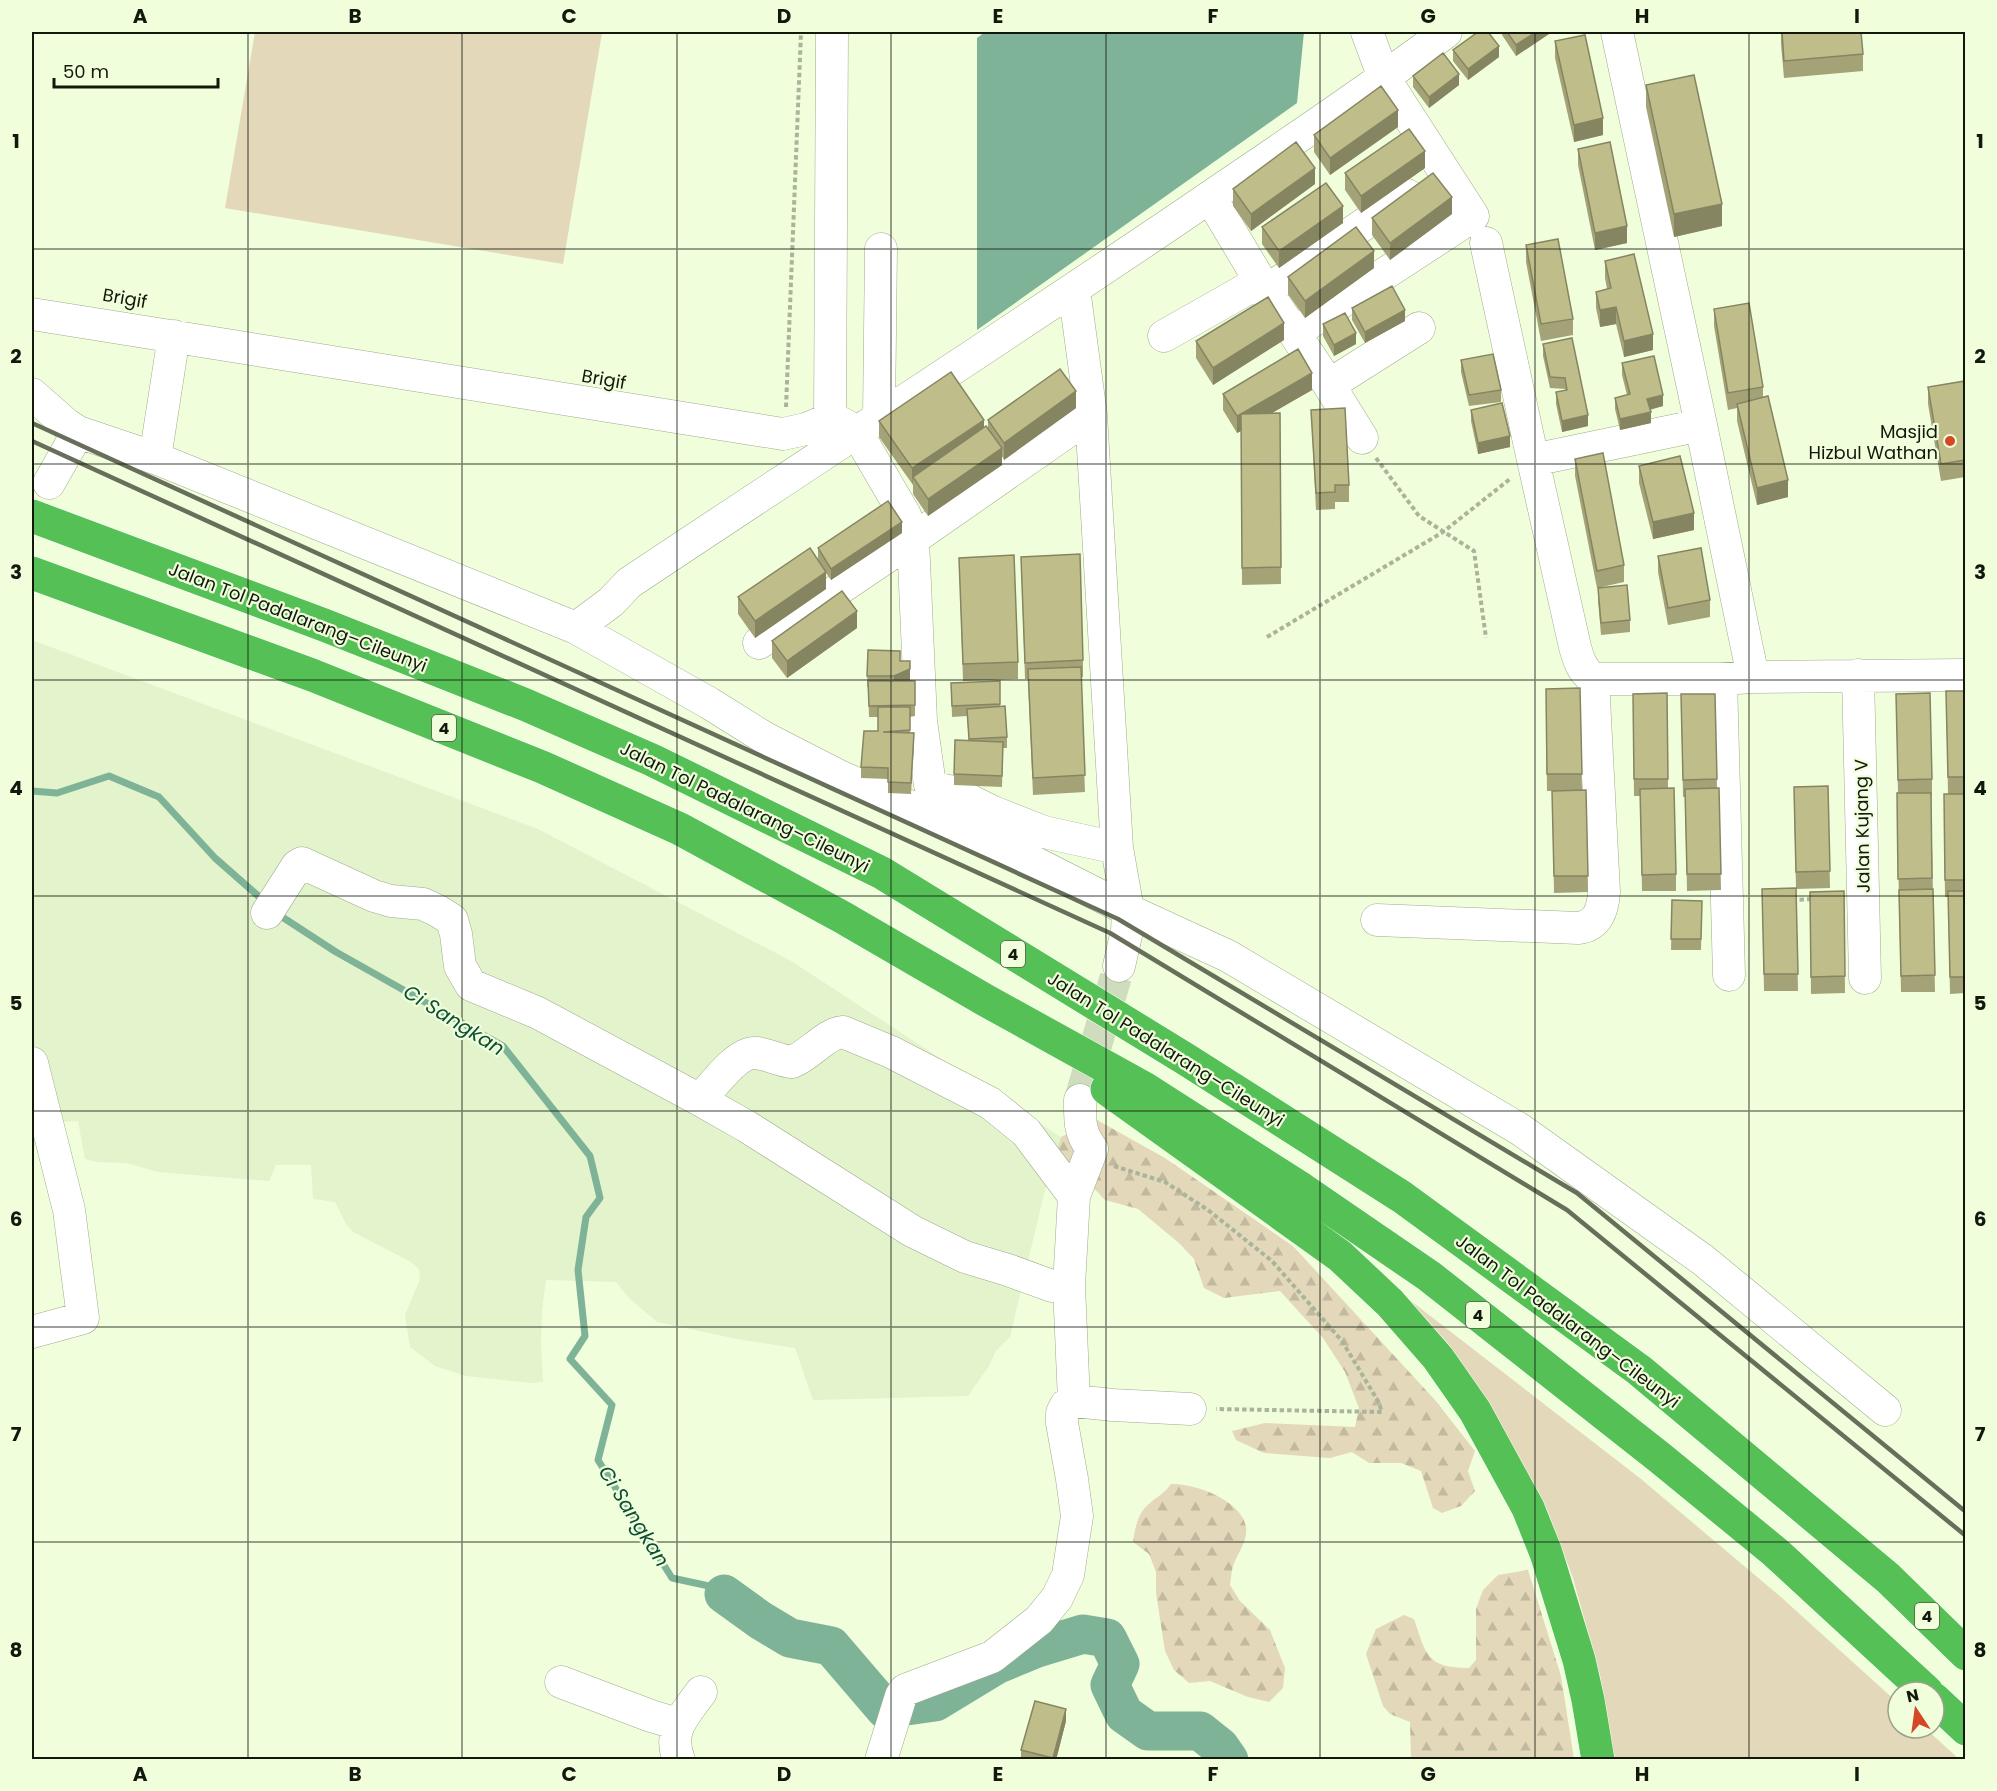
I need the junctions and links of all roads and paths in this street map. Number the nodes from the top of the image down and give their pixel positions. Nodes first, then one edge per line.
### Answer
1 (801, 32) edge
2 (832, 32) edge
3 (1367, 32) edge
4 (1446, 32) edge
5 (1617, 32) edge
6 (1384, 78) junction
7 (1442, 171) junction
8 (1210, 197) junction
9 (1486, 243) dead end
10 (881, 249) dead end
11 (1263, 286) junction
12 (1074, 289) junction
13 (32, 314) edge
14 (1419, 328) dead end
15 (1294, 333) junction
16 (174, 336) junction
17 (1164, 336) dead end
18 (1329, 385) junction
19 (32, 394) edge
20 (786, 411) dead end
21 (1091, 415) junction
22 (855, 422) junction
23 (1701, 425) junction
24 (78, 432) junction
25 (1362, 438) joint
26 (155, 458) junction
27 (1533, 460) junction
28 (49, 483) dead end
29 (32, 516) edge
30 (1443, 532) junction
31 (913, 539) junction
32 (32, 573) edge
33 (576, 628) junction
34 (1267, 637) dead end
35 (1486, 638) dead end
36 (759, 643) dead end
37 (1858, 675) junction
38 (1965, 675) edge
39 (1753, 677) junction
40 (1593, 679) junction
41 (1721, 680) junction
42 (1117, 848) junction
43 (1818, 899) edge
44 (1784, 900) edge
45 (272, 908) dead end
46 (1128, 910) junction
47 (1377, 920) dead end
48 (1119, 966) tunnel mouth
49 (1729, 975) dead end
50 (1865, 978) dead end
51 (985, 1000) junction
52 (32, 1062) edge
53 (700, 1100) junction
54 (1080, 1100) tunnel mouth
55 (1092, 1149) junction
56 (1074, 1196) junction
57 (1069, 1286) junction
58 (32, 1332) edge
59 (1074, 1401) junction
60 (1190, 1409) joint
61 (1885, 1410) dead end
62 (1888, 1578) junction
63 (1965, 1631) edge
64 (1965, 1654) edge
65 (1914, 1680) edge
66 (561, 1682) dead end
67 (701, 1692) dead end
68 (1946, 1711) edge
69 (678, 1724) junction
70 (1965, 1729) edge
71 (679, 1760) edge
72 (881, 1760) edge
73 (1598, 1760) edge

1 - 20 path
2 - 22 street
3 - 6 street
4 - 6 street
5 - 23 street
6 - 7 street
6 - 8 street
7 - 11 street
7 - 15 street
8 - 11 street
8 - 12 street
9 - 27 street
10 - 22 street
11 - 15 street
11 - 17 street
12 - 21 street
12 - 22 street
13 - 16 street
14 - 18 street
15 - 18 street
16 - 22 street
16 - 26 street
18 - 25 street
19 - 24 street
21 - 31 street
21 - 42 street
22 - 31 street
22 - 33 street
23 - 27 street
23 - 39 street
24 - 26 street
24 - 28 street
25 - 30 path
26 - 33 street
27 - 30 path
27 - 40 street
29 - 62 highway, Jalan Tol Padalarang–Cileunyi / 4
30 - 34 path
30 - 35 path
31 - 36 street
31 - 42 street
32 - 51 highway, 4
33 - 46 street
37 - 38 street
37 - 39 street
37 - 50 street, Jalan Kujang V
39 - 41 street
40 - 41 street
40 - 47 street
41 - 49 street
42 - 46 street
43 - 44 path
45 - 53 street
46 - 48 street
46 - 61 street
51 - 65 highway, 4
51 - 73 highway
52 - 58 street
53 - 56 street
53 - 57 street
54 - 55 street
55 - 56 street
55 - 60 path
56 - 57 street
57 - 59 street
59 - 60 street
59 - 72 street
62 - 63 highway
62 - 64 highway, Jalan Tol Padalarang–Cileunyi / 4
66 - 69 street
67 - 69 street
68 - 70 highway
69 - 71 street

